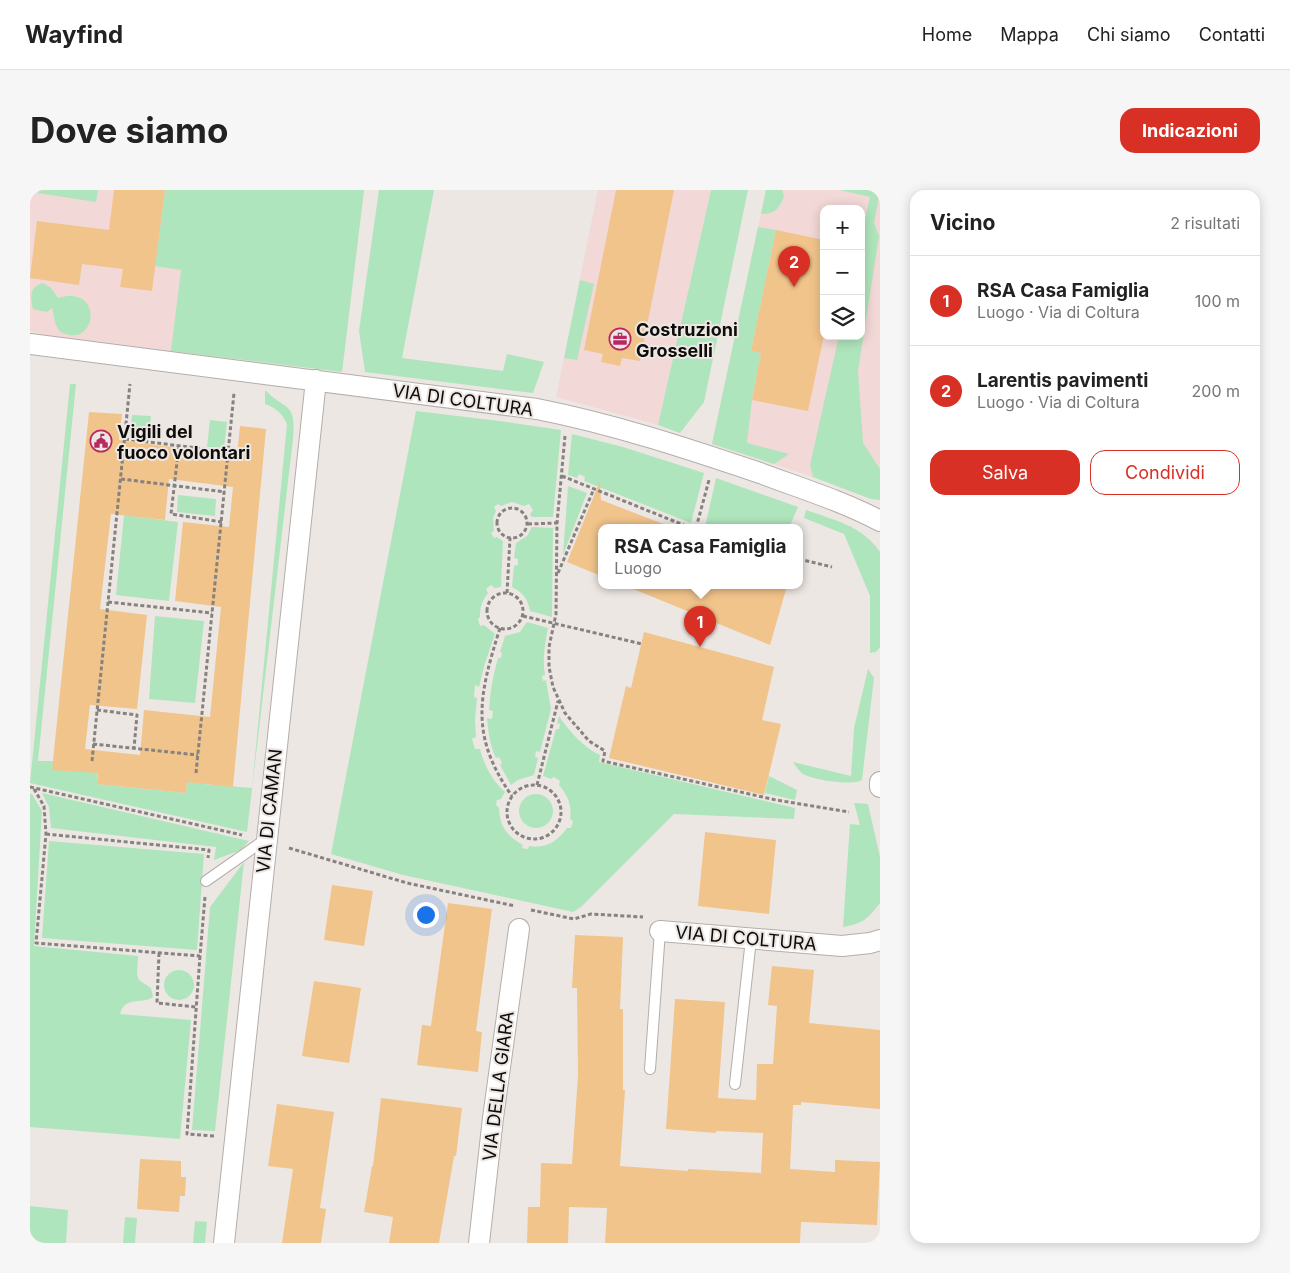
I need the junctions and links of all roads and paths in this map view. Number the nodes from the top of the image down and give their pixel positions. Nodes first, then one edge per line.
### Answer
1 (30, 344) edge
2 (316, 380) junction
3 (130, 384) dead end
4 (235, 385) dead end
5 (565, 434) dead end
6 (125, 439) junction
7 (178, 445) junction
8 (229, 452) junction
9 (711, 472) dead end
10 (562, 476) junction
11 (121, 479) junction
12 (174, 486) junction
13 (593, 491) dead end
14 (225, 492) junction
15 (880, 521) edge
16 (222, 522) junction
17 (558, 523) junction
18 (528, 524) junction
19 (681, 524) edge
20 (697, 524) edge
21 (510, 538) junction
22 (803, 559) edge
23 (832, 567) dead end
24 (557, 575) junction
25 (507, 593) junction
26 (108, 602) junction
27 (212, 613) junction
28 (523, 616) junction
29 (554, 623) junction
30 (500, 628) junction
31 (642, 644) dead end
32 (558, 701) junction
33 (97, 710) junction
34 (93, 744) junction
35 (134, 748) junction
36 (198, 754) junction
37 (92, 760) dead end
38 (196, 774) dead end
39 (880, 782) edge
40 (537, 785) junction
41 (880, 787) edge
42 (32, 788) edge
43 (512, 796) junction
44 (849, 812) dead end
45 (46, 834) junction
46 (243, 835) dead end
47 (274, 843) junction
48 (206, 881) junction
49 (518, 907) dead end
50 (528, 909) dead end
51 (653, 924) junction
52 (519, 929) dead end
53 (750, 939) junction
54 (880, 940) edge
55 (159, 953) junction
56 (200, 956) junction
57 (196, 1007) junction
58 (650, 1069) dead end
59 (736, 1084) dead end
60 (235, 1138) junction
61 (224, 1243) edge
62 (479, 1243) edge

1 - 2 street, VIA DI COLTURA
2 - 15 street, VIA DI COLTURA
2 - 47 street, VIA DI CAMAN
3 - 6 path
4 - 8 path
5 - 10 path
6 - 7 path
6 - 11 path
7 - 8 path
7 - 12 path
8 - 14 path
9 - 20 path
10 - 17 path
10 - 19 path
11 - 12 path
11 - 26 path
12 - 14 path
12 - 16 path
13 - 24 path
14 - 16 path
16 - 27 path
17 - 18 path
17 - 24 path
18 - 21 path
18 - 21 path
21 - 25 path
22 - 23 path
24 - 29 path
25 - 28 path
25 - 30 path
26 - 27 path
26 - 33 path
27 - 36 path
28 - 29 path
28 - 30 path
29 - 31 path
29 - 32 path
30 - 43 path
32 - 40 path
32 - 44 path
33 - 34 path
33 - 35 path
34 - 35 path
34 - 37 path
35 - 36 path
36 - 38 path
39 - 41 street
40 - 43 path
40 - 43 path
42 - 45 path
42 - 46 path
45 - 48 path
45 - 55 path
47 - 48 lane
47 - 49 path
47 - 60 street, VIA DI CAMAN
48 - 56 path
50 - 51 path
51 - 53 street, VIA DI COLTURA
51 - 58 lane, VIA DI COLTURA
52 - 62 street, VIA DELLA GIARA
53 - 54 street, VIA DI COLTURA
53 - 59 lane
55 - 56 path
55 - 57 path
56 - 57 path
57 - 60 path
60 - 61 street, VIA DI CAMAN

